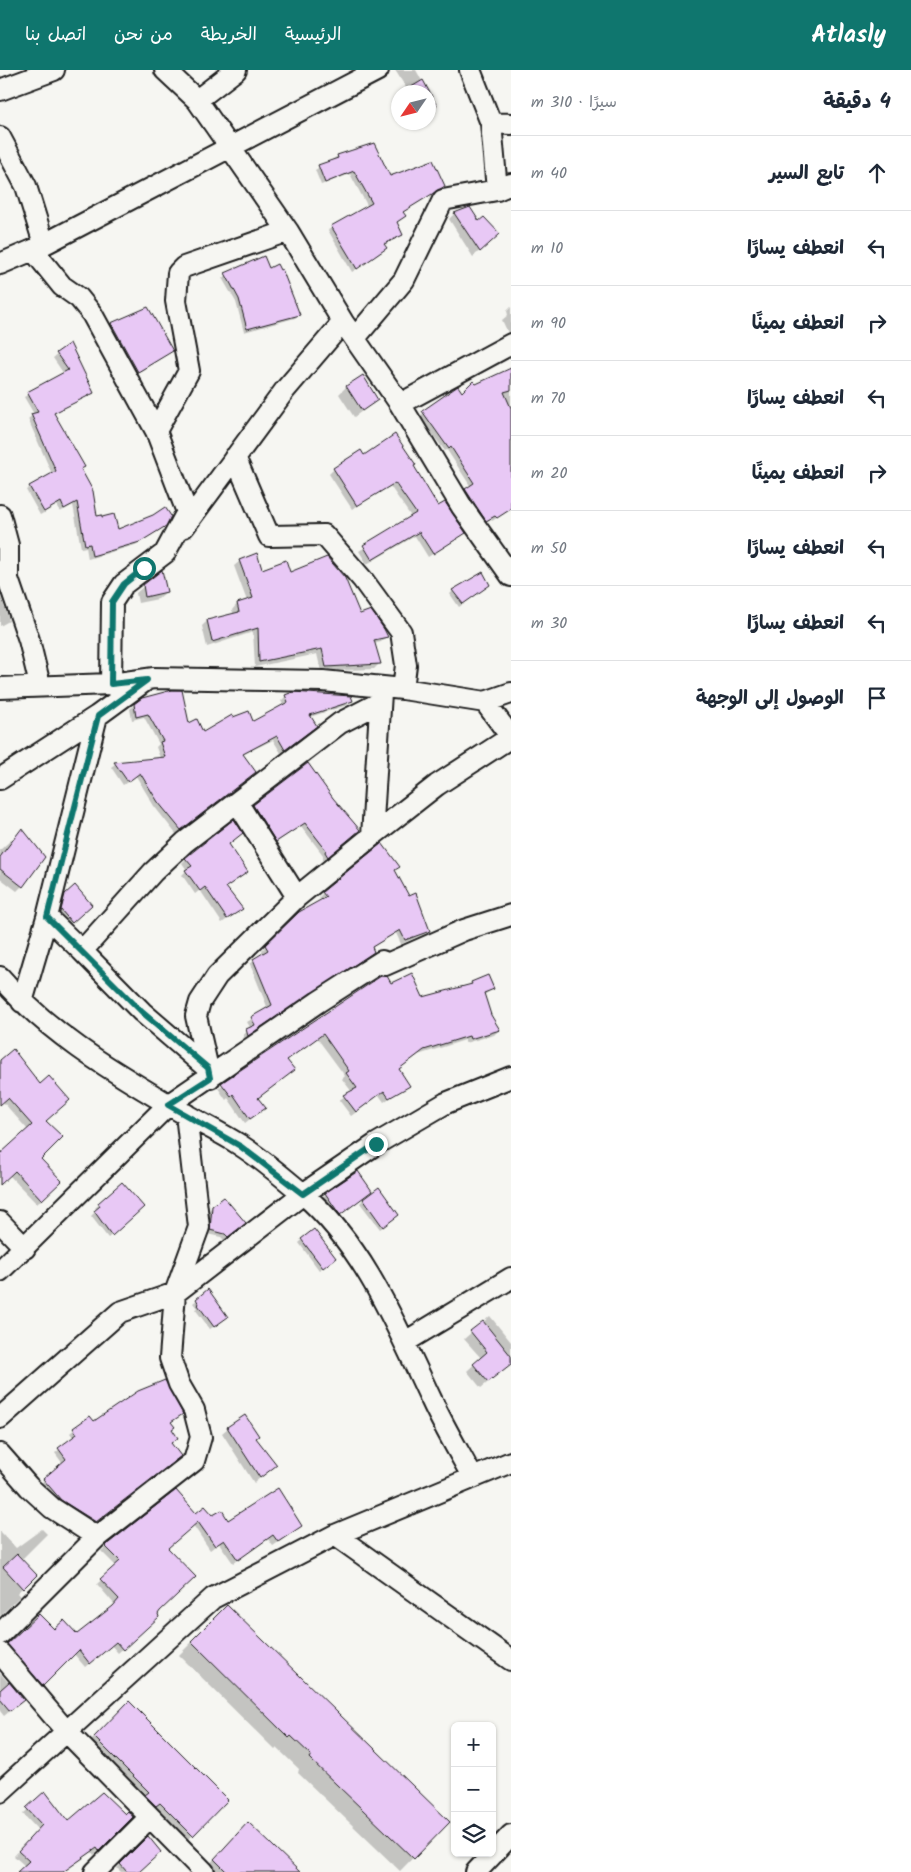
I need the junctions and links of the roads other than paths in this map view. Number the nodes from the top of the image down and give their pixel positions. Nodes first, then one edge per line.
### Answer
1 (54, 70) edge
2 (166, 70) edge
3 (236, 70) edge
4 (378, 70) edge
5 (470, 70) edge
6 (0, 90) edge
7 (197, 100) junction
8 (491, 123) junction
9 (511, 124) edge
10 (0, 137) edge
11 (229, 148) junction
12 (504, 187) edge
13 (288, 231) junction
14 (38, 247) junction
15 (0, 264) edge
16 (343, 322) junction
17 (355, 338) junction
18 (511, 344) edge
19 (400, 404) junction
20 (156, 430) junction
21 (236, 457) junction
22 (0, 515) edge
23 (165, 552) junction
24 (511, 576) edge
25 (147, 680) junction
26 (111, 684) junction
27 (40, 685) junction
28 (0, 688) edge
29 (403, 689) junction
30 (511, 693) edge
31 (380, 695) junction
32 (485, 702) junction
33 (98, 716) junction
34 (511, 737) edge
35 (0, 779) edge
36 (237, 802) junction
37 (372, 836) junction
38 (297, 897) junction
39 (511, 915) edge
40 (47, 917) junction
41 (82, 951) junction
42 (0, 977) edge
43 (22, 1002) junction
44 (209, 1073) junction
45 (511, 1077) edge
46 (177, 1110) junction
47 (303, 1194) junction
48 (0, 1222) edge
49 (25, 1248) junction
50 (0, 1272) edge
51 (511, 1278) edge
52 (174, 1293) junction
53 (405, 1342) junction
54 (0, 1418) edge
55 (0, 1454) edge
56 (511, 1462) edge
57 (473, 1478) junction
58 (335, 1535) junction
59 (97, 1537) junction
60 (0, 1634) edge
61 (0, 1653) edge
62 (511, 1660) edge
63 (66, 1732) junction
64 (0, 1792) edge
65 (150, 1817) junction
66 (511, 1835) edge
67 (478, 1871) edge
68 (96, 1872) edge
69 (204, 1872) edge

1 - 6 street
2 - 7 street
3 - 7 street
4 - 11 street
5 - 8 street
7 - 11 street
8 - 9 street
8 - 12 street
10 - 14 street
11 - 13 street
11 - 14 street
12 - 17 street
13 - 16 street
13 - 20 street
14 - 15 street
14 - 20 street
16 - 17 street
16 - 21 street
17 - 19 street
18 - 19 street
19 - 24 street
20 - 23 street
21 - 23 street
21 - 29 street
22 - 27 street
23 - 26 street
25 - 26 street
25 - 31 street
25 - 33 street
26 - 27 street
27 - 28 street
29 - 31 street
29 - 32 street
30 - 32 street
31 - 36 street
31 - 37 street
32 - 34 street
33 - 35 street
33 - 40 street
34 - 37 street
36 - 38 street
36 - 41 street
37 - 38 street
38 - 44 street
39 - 44 street
40 - 41 street
40 - 43 street
41 - 44 street
42 - 43 street
43 - 46 street
44 - 46 street
45 - 47 street
46 - 47 street
46 - 49 street
46 - 52 street
47 - 52 street
47 - 53 street
48 - 49 street
49 - 50 street
51 - 53 street
52 - 54 street
52 - 59 street
53 - 57 street
55 - 59 street
56 - 57 street
57 - 58 street
58 - 62 street
58 - 63 street
59 - 60 street
61 - 63 street
63 - 64 street
63 - 65 street
65 - 68 street
65 - 69 street
66 - 67 street

